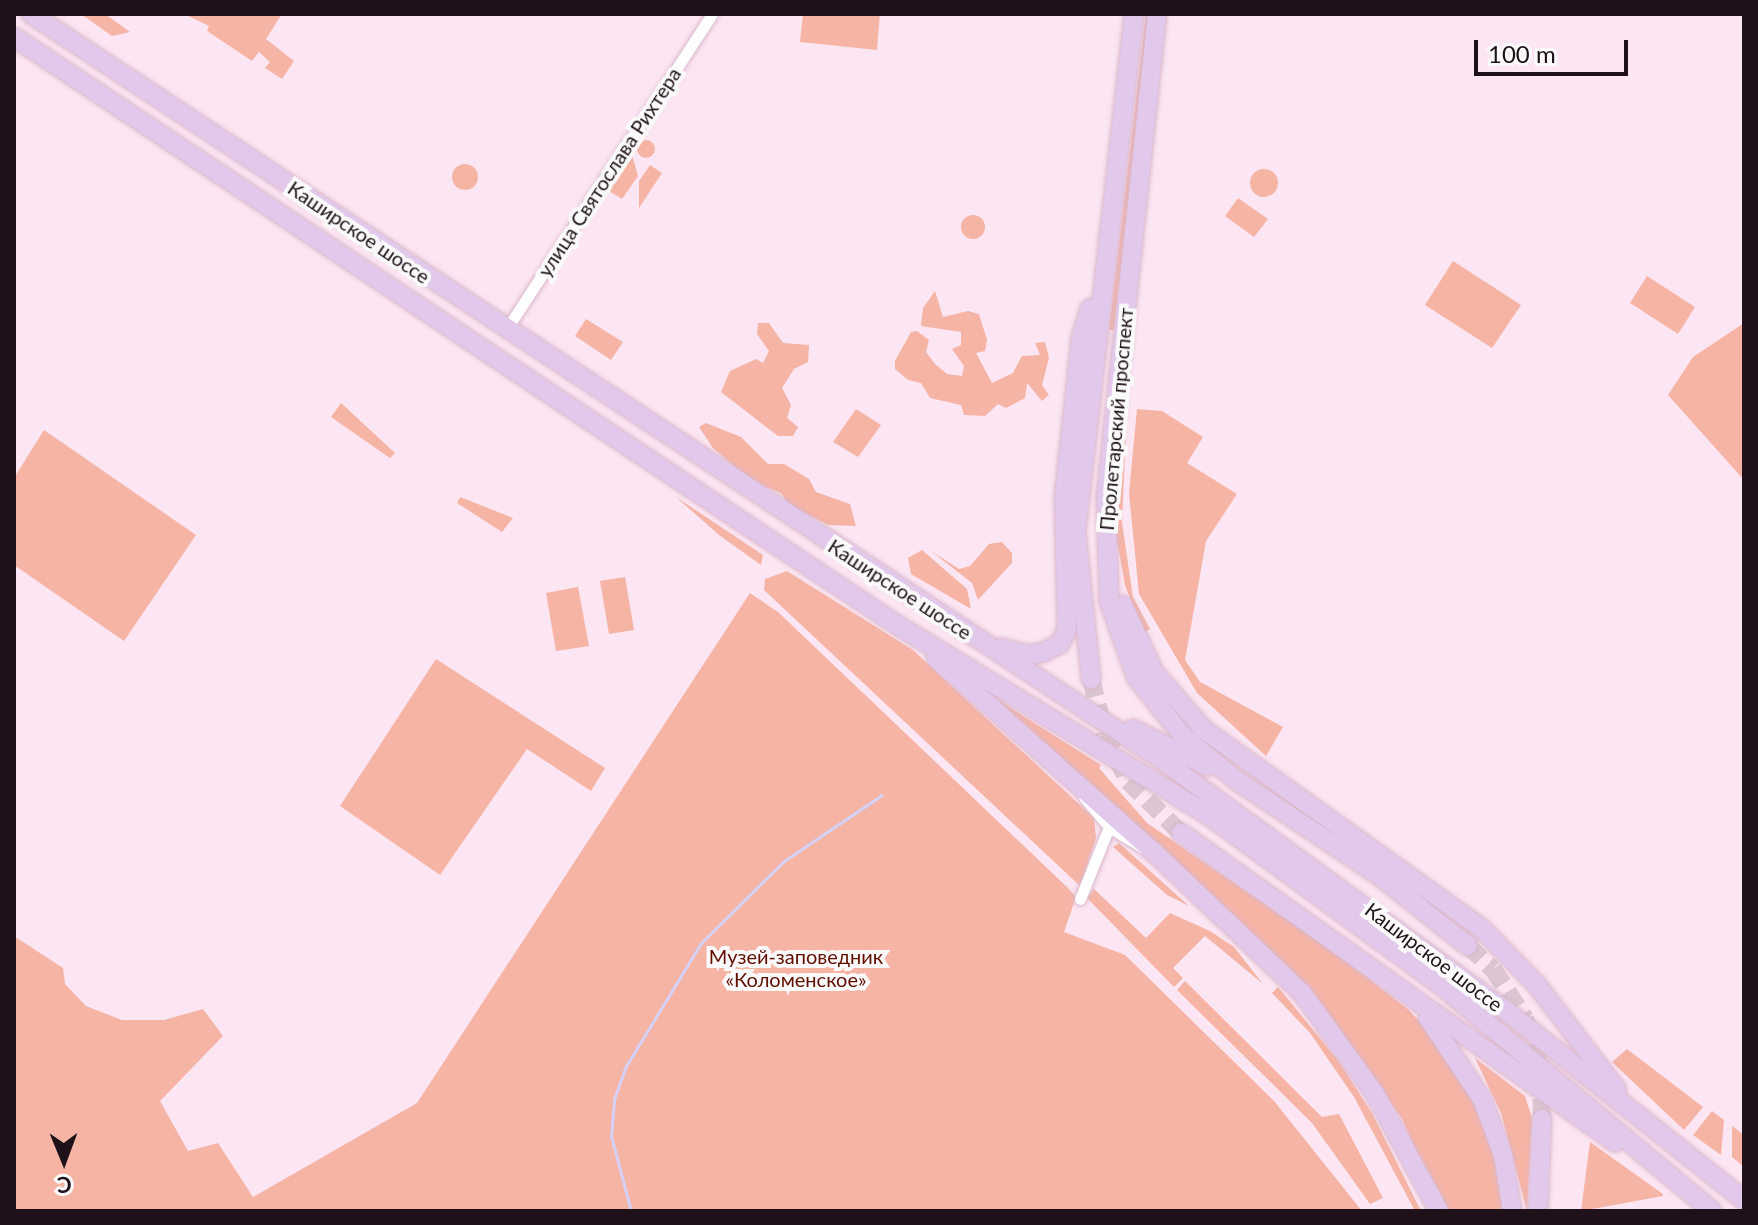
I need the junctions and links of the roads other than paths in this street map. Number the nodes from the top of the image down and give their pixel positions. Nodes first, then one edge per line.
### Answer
1 (31, 14) edge
2 (712, 14) edge
3 (1134, 14) edge
4 (1157, 14) edge
5 (14, 37) edge
6 (1103, 263) junction
7 (506, 330) junction
8 (1105, 530) junction
9 (897, 625) junction
10 (976, 639) junction
11 (1091, 679) tunnel mouth
12 (1070, 698) junction
13 (1236, 780) junction
14 (1076, 782) junction
15 (1109, 827) junction
16 (1181, 833) tunnel mouth
17 (1154, 852) junction
18 (1080, 899) dead end
19 (1468, 946) tunnel mouth
20 (1411, 997) junction
21 (1637, 1113) junction
22 (1542, 1119) tunnel mouth
23 (1675, 1180) junction
24 (1744, 1200) edge
25 (1439, 1211) edge
26 (1512, 1211) edge
27 (1538, 1211) edge
28 (1712, 1211) edge

1 - 7 main road, Каширское шоссе
2 - 7 street, улица Святослава Рихтера
3 - 6 main road, Пролетарский проспект
4 - 8 main road, Пролетарский проспект
5 - 9 main road, Каширское шоссе
6 - 10 main road
6 - 11 main road, Пролетарский проспект
7 - 10 main road, Каширское шоссе
8 - 13 main road, Пролетарский проспект
8 - 21 main road
9 - 14 main road
9 - 23 main road, Каширское шоссе
10 - 12 main road, Каширское шоссе
12 - 13 main road
12 - 21 main road, Каширское шоссе
13 - 19 main road, Каширское шоссе
14 - 15 street
14 - 17 main road
15 - 17 street
15 - 18 street
16 - 20 main road
17 - 25 main road
20 - 23 main road
20 - 26 main road
21 - 24 main road, Каширское шоссе
22 - 27 main road
23 - 28 main road, Каширское шоссе

